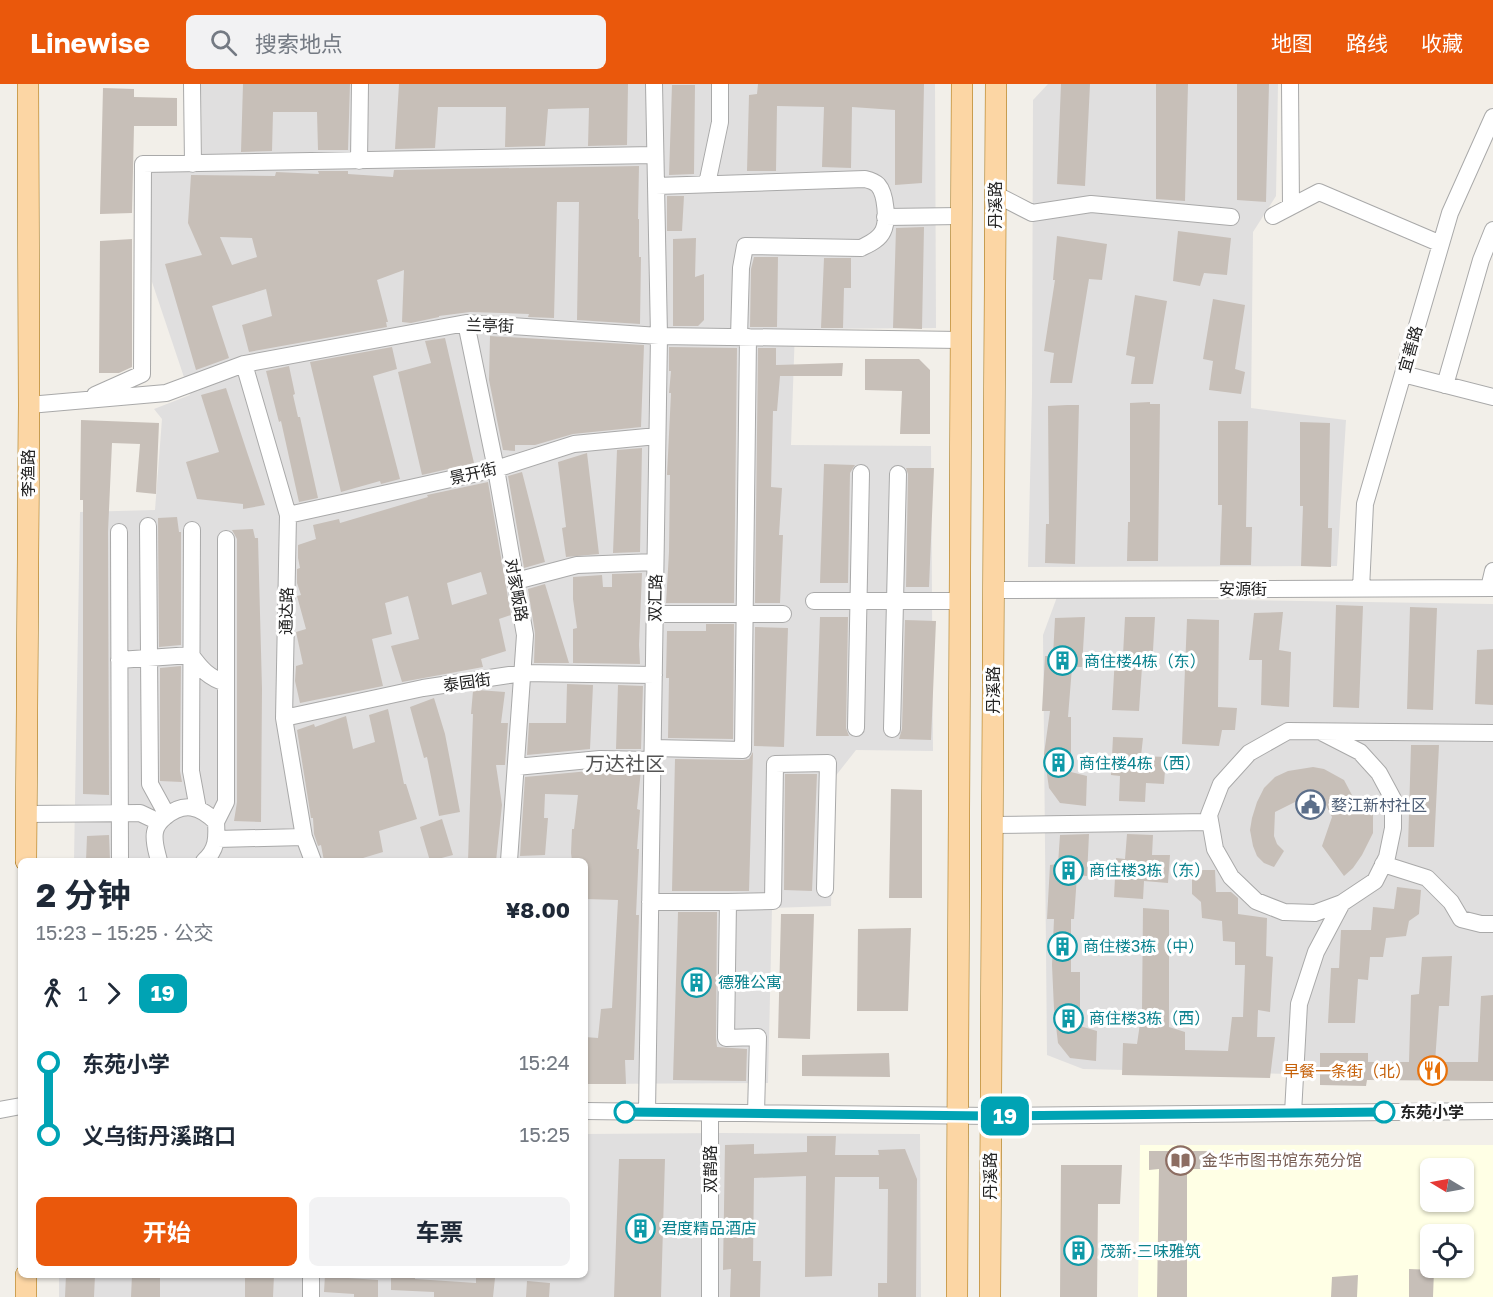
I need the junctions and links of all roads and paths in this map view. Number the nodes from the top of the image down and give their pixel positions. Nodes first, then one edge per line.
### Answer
1 (28, 84) edge
2 (192, 84) edge
3 (360, 84) edge
4 (654, 84) edge
5 (720, 84) edge
6 (962, 84) edge
7 (996, 84) edge
8 (1290, 84) edge
9 (1493, 117) edge
10 (655, 155) junction
11 (359, 161) junction
12 (193, 164) junction
13 (707, 184) junction
14 (656, 186) junction
15 (995, 194) junction
16 (1291, 206) junction
17 (961, 216) junction
18 (1273, 216) dead end
19 (885, 217) junction
20 (1231, 218) dead end
21 (1493, 230) edge
22 (1441, 244) junction
23 (1487, 261) edge
24 (466, 323) junction
25 (658, 336) junction
26 (743, 337) junction
27 (960, 340) junction
28 (244, 364) junction
29 (1403, 374) junction
30 (1445, 385) junction
31 (1493, 397) edge
32 (84, 400) junction
33 (29, 405) junction
34 (657, 436) junction
35 (496, 469) junction
36 (861, 472) dead end
37 (898, 474) dead end
38 (288, 515) junction
39 (148, 526) dead end
40 (192, 530) dead end
41 (118, 532) dead end
42 (226, 539) dead end
43 (655, 562) junction
44 (1493, 571) edge
45 (516, 581) junction
46 (1491, 588) edge
47 (1361, 589) junction
48 (993, 590) junction
49 (814, 600) dead end
50 (859, 601) junction
51 (895, 601) junction
52 (959, 602) junction
53 (655, 614) junction
54 (745, 614) junction
55 (783, 614) dead end
56 (191, 655) junction
57 (149, 658) junction
58 (119, 660) junction
59 (522, 673) junction
60 (654, 675) junction
61 (226, 682) junction
62 (284, 718) junction
63 (856, 728) dead end
64 (892, 729) dead end
65 (1321, 732) junction
66 (1493, 733) edge
67 (653, 754) junction
68 (516, 767) junction
69 (198, 809) junction
70 (120, 813) junction
71 (26, 814) junction
72 (1210, 822) junction
73 (160, 823) junction
74 (992, 825) junction
75 (217, 831) junction
76 (304, 837) junction
77 (26, 858) edge
78 (120, 858) edge
79 (147, 858) edge
80 (158, 858) edge
81 (208, 858) edge
82 (312, 858) edge
83 (509, 858) edge
84 (1383, 864) junction
85 (825, 889) dead end
86 (650, 902) junction
87 (728, 902) junction
88 (1342, 903) junction
89 (1493, 924) edge
90 (18, 1107) edge
91 (0, 1110) edge
92 (588, 1111) edge
93 (1493, 1111) edge
94 (647, 1112) junction
95 (711, 1113) junction
96 (756, 1113) junction
97 (1293, 1113) junction
98 (956, 1115) junction
99 (990, 1116) junction
100 (26, 1278) edge
101 (311, 1278) edge
102 (26, 1297) edge
103 (311, 1297) edge
104 (710, 1297) edge
105 (957, 1297) edge
106 (990, 1297) edge

1 - 33 main road, 李渔路
2 - 12 street
3 - 11 street
4 - 10 street, 双汇路
5 - 13 street
6 - 17 main road, 丹溪路
7 - 15 main road, 丹溪路
8 - 16 street
9 - 22 street, 宜善路
10 - 11 street
10 - 14 street, 双汇路
11 - 12 street
12 - 32 street
13 - 14 street
13 - 19 street
14 - 25 street, 双汇路
15 - 20 street
15 - 48 main road, 丹溪路
16 - 18 street
16 - 22 street
17 - 19 street
17 - 27 main road, 丹溪路
19 - 26 street
21 - 23 street
22 - 29 street, 宜善路
23 - 30 street
24 - 25 street, 兰亭街
24 - 28 street, 兰亭街
24 - 35 street, 对家畈路
25 - 26 street, 兰亭街
25 - 34 street, 双汇路
26 - 27 street, 兰亭街
26 - 54 street
27 - 52 main road, 丹溪路
28 - 32 street, 兰亭街
28 - 38 street, 通达路
29 - 30 street
29 - 47 street, 宜善路
30 - 31 street
32 - 33 street, 兰亭街
33 - 71 main road, 李渔路
34 - 35 street, 景开街
34 - 43 street, 双汇路
35 - 38 street, 景开街
35 - 45 street, 对家畈路
36 - 50 street
37 - 51 street
38 - 62 street, 通达路
39 - 57 street
40 - 56 street
41 - 58 street
42 - 61 street
43 - 45 street
43 - 53 street, 双汇路
44 - 46 street
45 - 59 street, 对家畈路
46 - 47 street, 安源街
47 - 48 street, 安源街
48 - 74 main road, 丹溪路
49 - 50 street
50 - 51 street
50 - 63 street
51 - 52 street
51 - 64 street
52 - 98 main road, 丹溪路
53 - 54 street
53 - 60 street, 双汇路
54 - 55 street
54 - 67 street
56 - 57 street
56 - 61 street
56 - 69 street
57 - 58 street
57 - 73 street
58 - 70 street
59 - 60 street, 泰园街
59 - 62 street, 泰园街
59 - 68 street, 对家畈路
60 - 67 street, 双汇路
61 - 75 street
62 - 76 street, 通达路
65 - 66 street
65 - 72 street
65 - 84 street
67 - 68 street
67 - 86 street, 双汇路
68 - 83 street, 对家畈路
69 - 73 street
69 - 75 street
70 - 71 street
70 - 73 street
70 - 78 street
71 - 77 main road, 李渔路
72 - 74 street
72 - 88 street
73 - 79 street
73 - 80 street
74 - 99 main road, 丹溪路
75 - 76 street
75 - 81 street
76 - 82 street, 通达路
84 - 88 street
84 - 89 street
85 - 87 street
86 - 87 street
86 - 94 street, 双汇路
87 - 96 street
88 - 97 street
90 - 91 street
92 - 94 street
93 - 97 street
94 - 95 street
95 - 96 street
95 - 104 street, 双鹊路
96 - 98 street
97 - 99 street
98 - 99 street
98 - 105 main road, 丹溪路
99 - 106 main road, 丹溪路
100 - 102 main road
101 - 103 street

